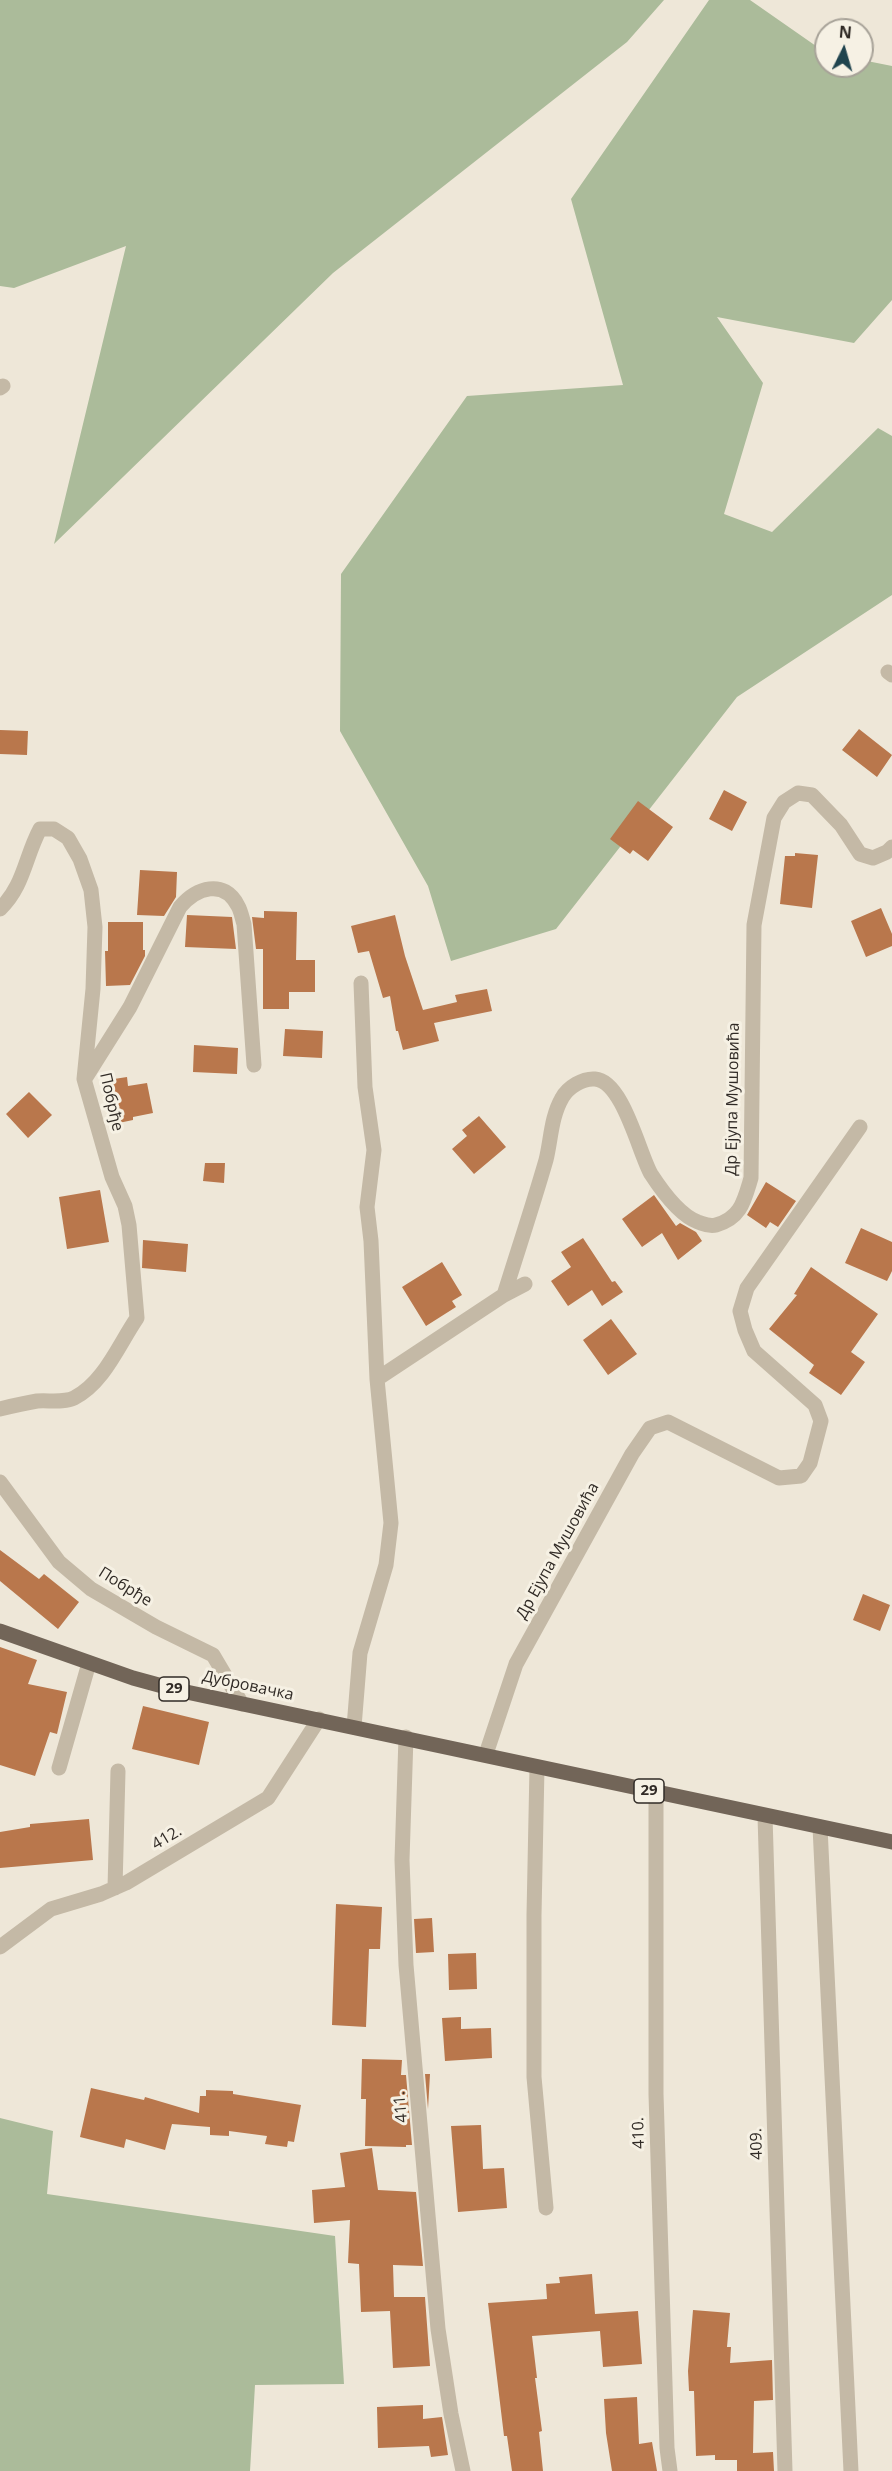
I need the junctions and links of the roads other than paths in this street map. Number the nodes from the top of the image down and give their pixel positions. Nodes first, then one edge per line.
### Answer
1 (892, 847) edge
2 (0, 909) edge
3 (361, 983) dead end
4 (254, 1065) dead end
5 (84, 1079) junction
6 (860, 1126) dead end
7 (525, 1284) dead end
8 (504, 1295) junction
9 (377, 1379) junction
10 (0, 1409) edge
11 (0, 1482) edge
12 (0, 1631) edge
13 (88, 1663) junction
14 (242, 1704) junction
15 (318, 1719) junction
16 (354, 1727) junction
17 (406, 1737) junction
18 (486, 1754) junction
19 (537, 1767) junction
20 (59, 1768) dead end
21 (118, 1771) dead end
22 (656, 1792) junction
23 (765, 1816) junction
24 (820, 1827) junction
25 (892, 1842) edge
26 (114, 1888) junction
27 (0, 1947) edge
28 (546, 2208) dead end
29 (463, 2471) edge
30 (670, 2471) edge
31 (785, 2471) edge
32 (851, 2471) edge

1 - 8 street, Др Ејупа Мушовића
2 - 5 street, Побрђе
3 - 9 street
4 - 5 street
5 - 10 street, Побрђе
6 - 18 street, Др Ејупа Мушовића
7 - 8 street
8 - 9 street
9 - 16 street
11 - 14 street, Побрђе
12 - 13 main road, Дубровачка / 29
13 - 14 main road, Дубровачка / 29
13 - 20 street
14 - 15 main road, Дубровачка / 29
15 - 16 main road, Дубровачка / 29
15 - 26 street, 412.
16 - 17 main road, 29
17 - 18 main road, 29
17 - 29 street, 411.
18 - 19 main road, 29
19 - 22 main road, 29
19 - 28 street
21 - 26 street
22 - 23 main road, 29
22 - 30 street, 410.
23 - 24 main road, 29
23 - 31 street, 409.
24 - 25 main road, 29
24 - 32 street
26 - 27 street, 412.

